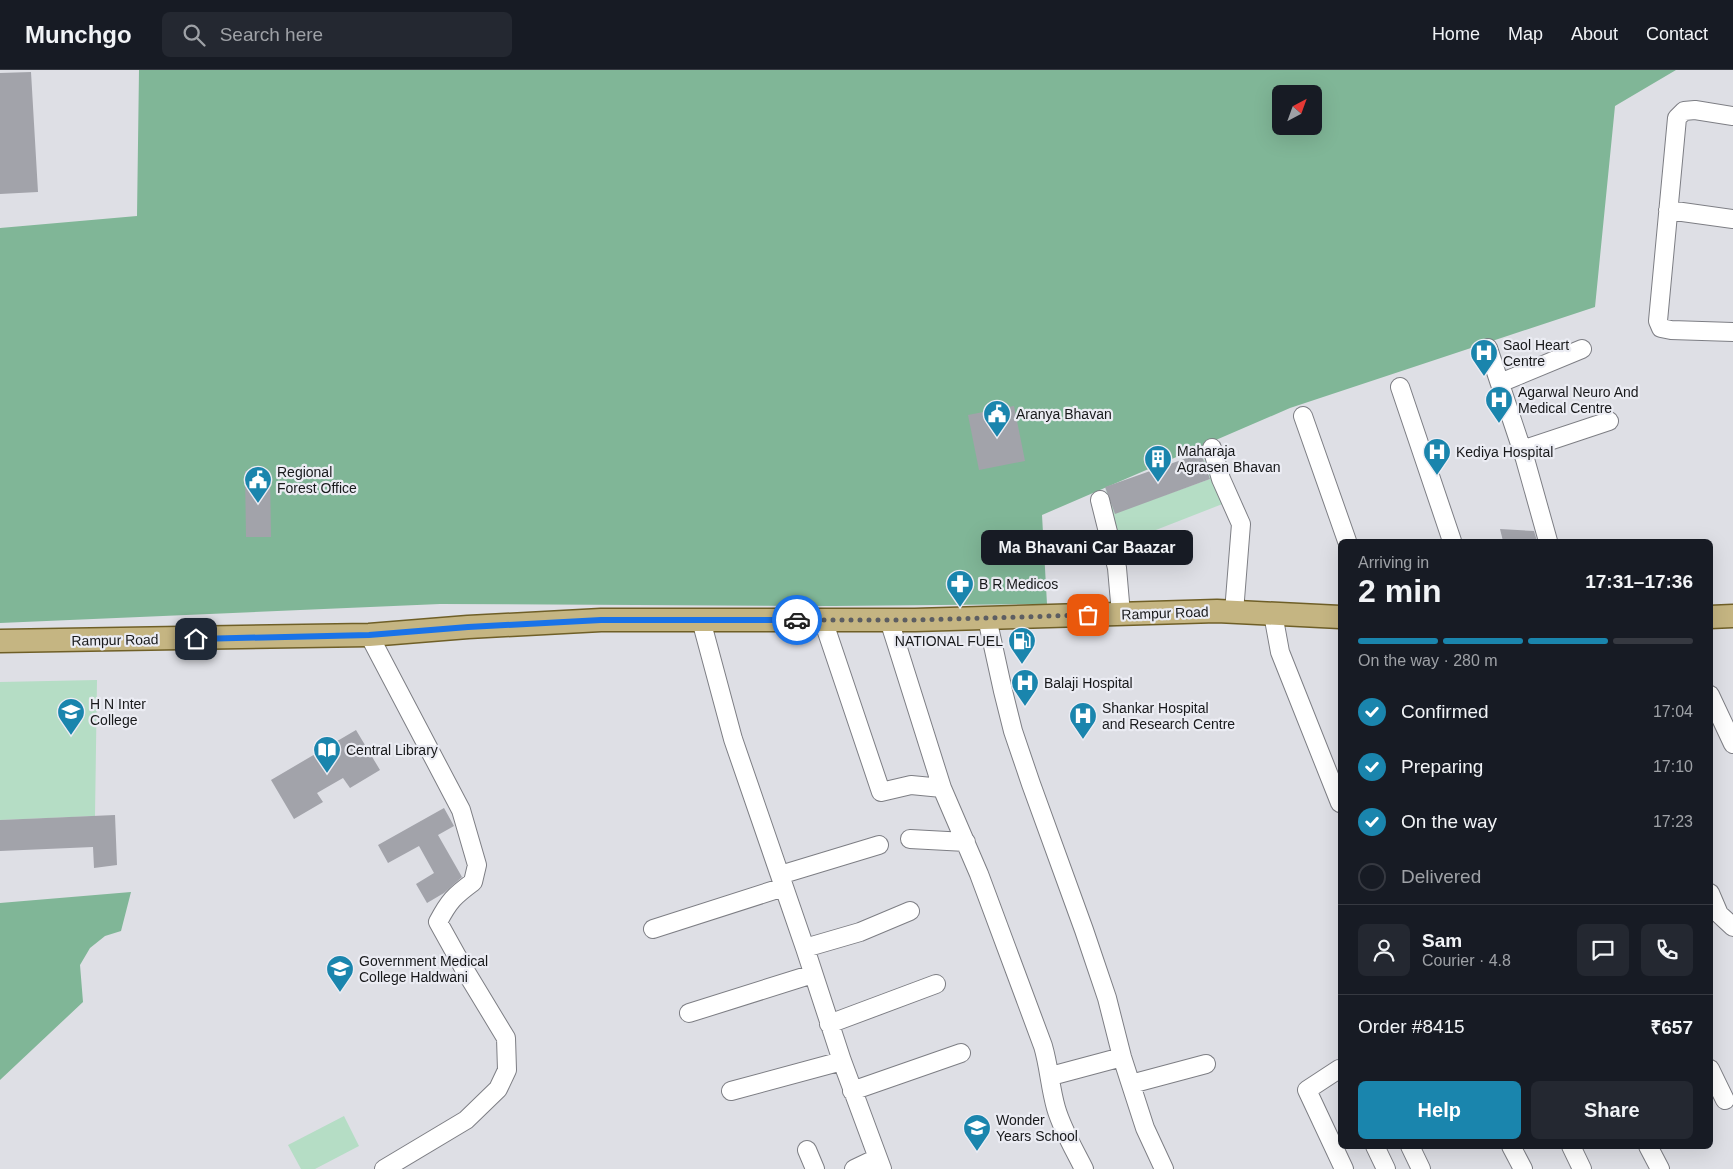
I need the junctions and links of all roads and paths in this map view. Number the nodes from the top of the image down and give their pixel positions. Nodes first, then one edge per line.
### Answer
1 (1733, 116) edge
2 (1668, 210) junction
3 (1733, 219) edge
4 (1733, 332) edge
5 (1488, 348) dead end
6 (1582, 349) dead end
7 (1500, 383) junction
8 (1400, 387) dead end
9 (1303, 416) dead end
10 (1609, 421) dead end
11 (1212, 448) dead end
12 (1522, 450) junction
13 (1100, 500) dead end
14 (1346, 539) edge
15 (1451, 539) edge
16 (1547, 539) edge
17 (1234, 612) junction
18 (1121, 614) junction
19 (1273, 614) junction
20 (1733, 616) edge
21 (1338, 617) edge
22 (1713, 617) edge
23 (987, 618) junction
24 (701, 620) junction
25 (823, 620) junction
26 (888, 620) junction
27 (369, 635) junction
28 (0, 641) edge
29 (1713, 701) edge
30 (1733, 744) edge
31 (942, 788) junction
32 (1338, 798) edge
33 (910, 838) dead end
34 (966, 842) junction
35 (878, 845) dead end
36 (782, 881) junction
37 (1713, 900) edge
38 (910, 911) dead end
39 (1733, 927) edge
40 (653, 929) dead end
41 (805, 948) junction
42 (813, 974) junction
43 (936, 984) dead end
44 (689, 1013) dead end
45 (829, 1024) junction
46 (961, 1053) dead end
47 (1122, 1057) junction
48 (842, 1061) junction
49 (1206, 1064) dead end
50 (1338, 1071) edge
51 (1713, 1074) edge
52 (1051, 1076) junction
53 (1131, 1084) junction
54 (731, 1091) dead end
55 (852, 1091) junction
56 (1725, 1100) dead end
57 (1377, 1149) edge
58 (1411, 1149) edge
59 (1513, 1149) edge
60 (1572, 1149) edge
61 (1650, 1149) edge
62 (806, 1150) dead end
63 (879, 1164) edge
64 (384, 1169) edge
65 (815, 1169) edge
66 (854, 1169) edge
67 (1084, 1169) edge
68 (1164, 1169) edge
69 (1344, 1169) edge
70 (1386, 1169) edge
71 (1420, 1169) edge
72 (1523, 1169) edge
73 (1582, 1169) edge
74 (1660, 1169) edge

1 - 2 street
2 - 3 street
2 - 4 street
5 - 7 street
6 - 7 street
7 - 12 street
8 - 15 street
9 - 14 street
10 - 12 street
11 - 17 street
12 - 16 street
13 - 18 street
17 - 18 main road, Rampur Road
17 - 19 main road, Rampur Road
18 - 23 main road, Rampur Road
19 - 21 main road, Rampur Road
19 - 32 street
20 - 22 main road
23 - 26 main road, Rampur Road
23 - 47 street
24 - 25 main road, Rampur Road
24 - 27 main road, Rampur Road
24 - 36 street
25 - 26 main road, Rampur Road
25 - 31 street
26 - 31 street
27 - 28 main road, Rampur Road
27 - 64 street
29 - 30 street
31 - 34 street
33 - 34 street
34 - 52 street
35 - 36 street
36 - 40 street
36 - 41 street
37 - 39 street
38 - 41 street
41 - 42 street
42 - 44 street
42 - 45 street
43 - 45 street
45 - 48 street
46 - 55 street
47 - 52 street
47 - 53 street
48 - 54 street
48 - 55 street
49 - 53 street
50 - 69 street
51 - 56 street
52 - 67 street
53 - 68 street
55 - 63 street
57 - 70 street
58 - 71 street
59 - 72 street
60 - 73 street
61 - 74 street
62 - 65 street
63 - 66 street

